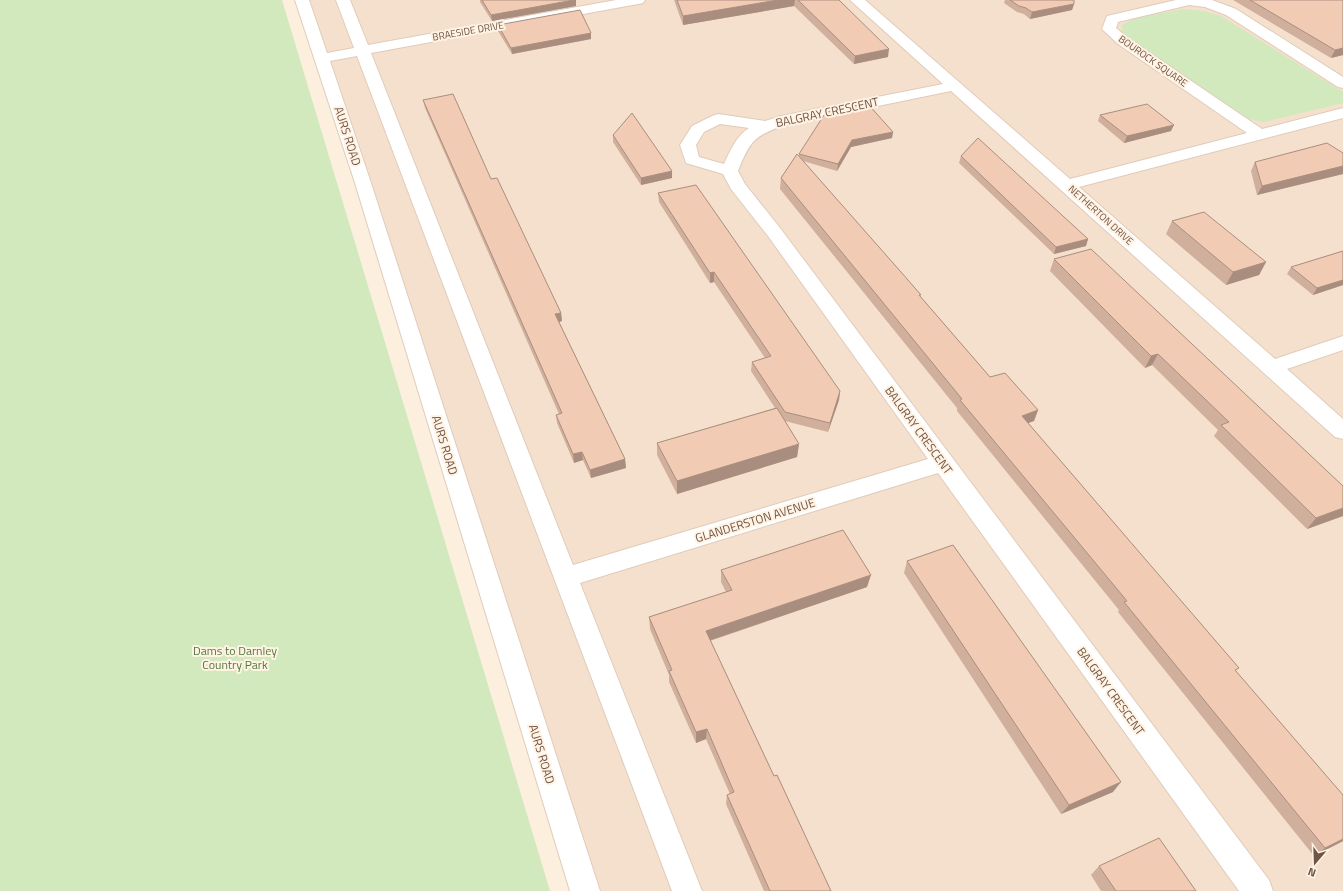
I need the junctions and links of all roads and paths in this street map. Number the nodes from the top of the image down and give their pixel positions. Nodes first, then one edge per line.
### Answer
1 (302, 0) edge
2 (343, 0) edge
3 (638, 0) edge
4 (857, 0) edge
5 (616, 2) edge
6 (363, 50) junction
7 (322, 58) junction
8 (1343, 84) edge
9 (954, 86) junction
10 (1343, 113) edge
11 (765, 126) junction
12 (1260, 135) junction
13 (730, 171) junction
14 (1067, 184) junction
15 (1343, 343) edge
16 (1272, 367) junction
17 (1343, 431) edge
18 (943, 463) junction
19 (566, 577) junction
20 (586, 891) edge
21 (687, 891) edge
22 (1258, 891) edge

1 - 7 street, AURS ROAD
2 - 6 street
3 - 5 street, BRAESIDE DRIVE
4 - 9 street, NETHERTON DRIVE
5 - 6 street, BRAESIDE DRIVE
6 - 7 street, BRAESIDE DRIVE
6 - 19 street
7 - 20 street, AURS ROAD
8 - 12 street, BOUROCK SQUARE
9 - 11 street, BALGRAY CRESCENT
9 - 14 street, NETHERTON DRIVE
10 - 12 street
11 - 13 street, BALGRAY CRESCENT
11 - 13 street
12 - 14 street
13 - 18 street, BALGRAY CRESCENT
14 - 16 street, NETHERTON DRIVE
15 - 16 street
16 - 17 street, NETHERTON DRIVE
18 - 19 street, GLANDERSTON AVENUE
18 - 22 street, BALGRAY CRESCENT
19 - 21 street

